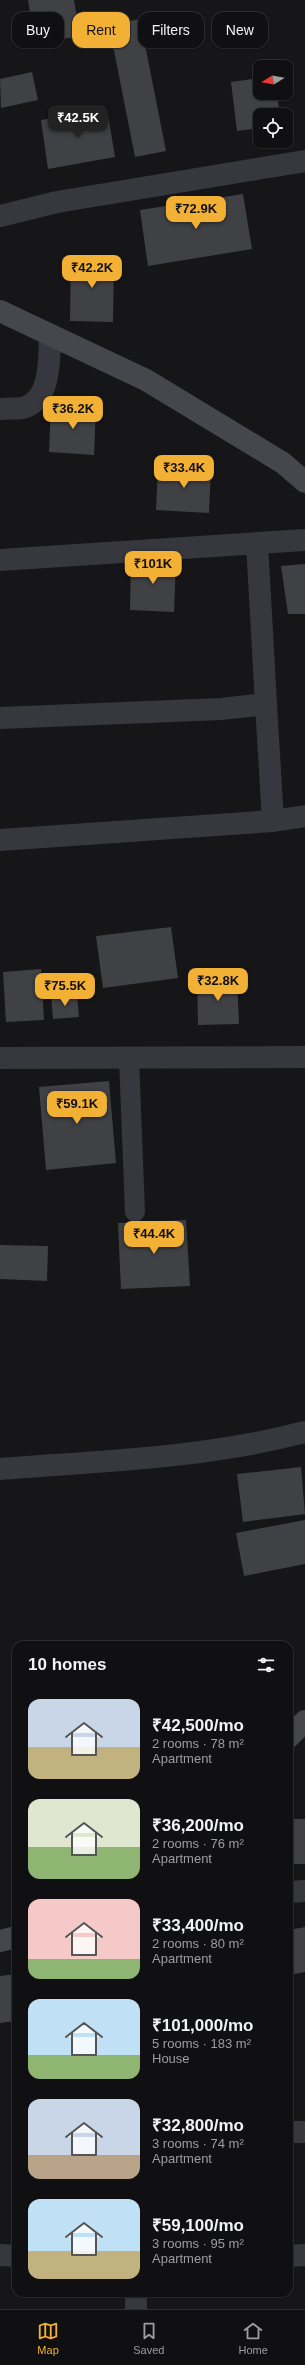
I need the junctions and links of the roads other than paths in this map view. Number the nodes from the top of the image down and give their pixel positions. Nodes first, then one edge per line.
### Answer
1 (305, 161) edge
2 (0, 216) edge
3 (0, 311) edge
4 (50, 335) junction
5 (0, 408) edge
6 (303, 476) edge
7 (305, 540) edge
8 (257, 543) junction
9 (0, 560) edge
10 (266, 704) junction
11 (0, 718) edge
12 (305, 816) edge
13 (273, 821) junction
14 (0, 840) edge
15 (305, 1057) edge
16 (0, 1058) edge
17 (129, 1058) junction
18 (135, 1212) dead end
19 (305, 1432) edge
20 (0, 1469) edge
21 (305, 1721) edge
22 (293, 1733) edge
23 (305, 1891) edge
24 (293, 1892) edge
25 (12, 1938) edge
26 (0, 1941) edge
27 (293, 2132) edge
28 (305, 2132) edge
29 (305, 2255) edge
30 (0, 2256) edge
31 (12, 2256) edge
32 (293, 2256) edge
33 (136, 2297) edge
34 (136, 2309) edge

1 - 2 street
3 - 4 street
4 - 5 street
4 - 6 street
7 - 8 street
8 - 9 street
8 - 10 street
10 - 11 street
10 - 13 street
12 - 13 street
13 - 14 street
15 - 17 street
16 - 17 street
17 - 18 lane
19 - 20 street
21 - 22 street
23 - 24 street
25 - 26 street
27 - 28 street
29 - 32 street
30 - 31 street
33 - 34 street

